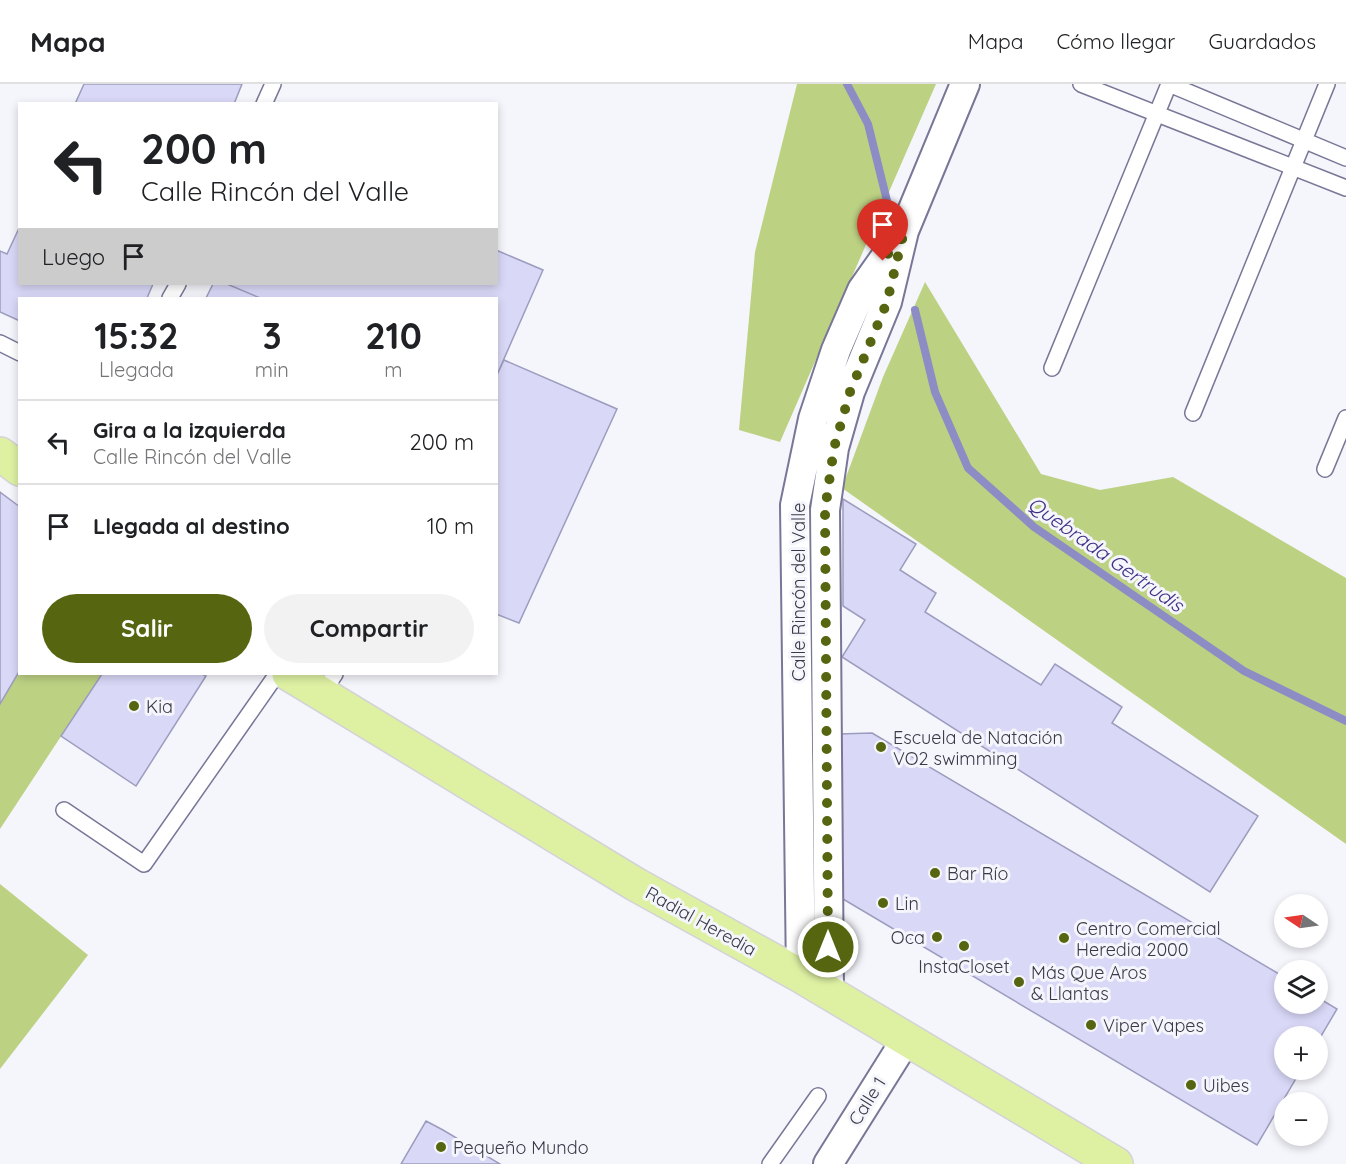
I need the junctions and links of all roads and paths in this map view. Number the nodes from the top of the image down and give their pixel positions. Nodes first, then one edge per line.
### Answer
1 (273, 84) edge
2 (965, 84) edge
3 (1081, 84) edge
4 (1169, 84) edge
5 (1327, 84) edge
6 (265, 102) edge
7 (1156, 114) junction
8 (1303, 140) junction
9 (1346, 158) edge
10 (1293, 167) junction
11 (1346, 188) edge
12 (904, 231) junction
13 (0, 343) edge
14 (18, 352) edge
15 (1052, 368) dead end
16 (1193, 413) dead end
17 (1346, 418) edge
18 (0, 454) edge
19 (18, 468) edge
20 (1325, 469) dead end
21 (276, 675) edge
22 (293, 675) edge
23 (328, 684) edge
24 (64, 810) dead end
25 (801, 976) junction
26 (829, 993) junction
27 (907, 1038) junction
28 (818, 1096) dead end
29 (770, 1164) edge
30 (828, 1164) edge
31 (1116, 1164) edge

1 - 6 lane
2 - 12 street, Calle Rincón del Valle
3 - 7 lane
4 - 7 lane
4 - 8 lane
5 - 8 lane
7 - 10 lane
7 - 15 lane
8 - 9 lane
8 - 10 lane
10 - 11 lane
10 - 16 lane
12 - 25 street, Calle Rincón del Valle
12 - 26 street, Calle Rincón del Valle
13 - 14 lane
17 - 20 lane
18 - 19 main road
21 - 24 lane
22 - 23 main road, Radial Heredia
23 - 25 main road, Radial Heredia
25 - 26 main road, Radial Heredia
26 - 27 main road, Radial Heredia
27 - 30 street, Calle 1
27 - 31 main road, Radial Heredia
28 - 29 lane

